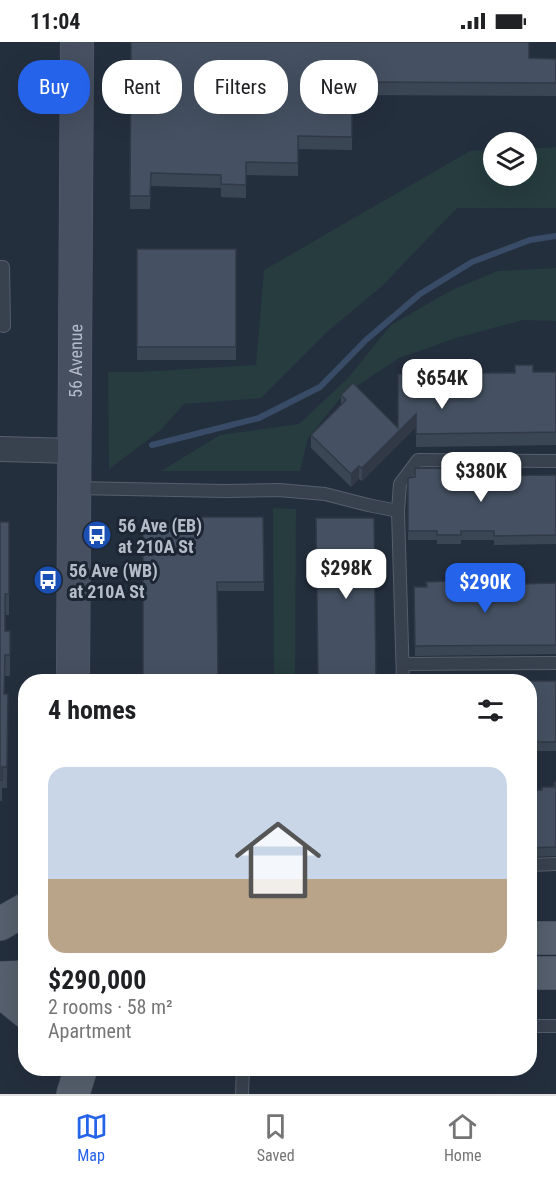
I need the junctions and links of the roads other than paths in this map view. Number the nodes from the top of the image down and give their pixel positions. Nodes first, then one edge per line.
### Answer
1 (77, 42) edge
2 (0, 267) edge
3 (0, 326) edge
4 (0, 449) edge
5 (74, 451) junction
6 (556, 461) edge
7 (74, 488) junction
8 (398, 511) junction
9 (556, 663) edge
10 (402, 664) junction
11 (72, 674) edge
12 (403, 674) edge
13 (556, 864) edge
14 (537, 865) edge
15 (18, 914) edge
16 (0, 924) edge
17 (537, 938) edge
18 (556, 938) edge
19 (0, 939) edge
20 (18, 939) edge
21 (537, 973) edge
22 (556, 973) edge
23 (18, 977) edge
24 (0, 978) edge
25 (0, 993) edge
26 (18, 1005) edge
27 (537, 1026) edge
28 (556, 1026) edge
29 (62, 1076) edge
30 (69, 1076) edge
31 (77, 1076) edge
32 (243, 1076) edge
33 (69, 1094) edge
34 (242, 1094) edge

1 - 5 main road, 56 Avenue
2 - 3 lane
4 - 5 street
5 - 7 main road, 56 Avenue
6 - 8 lane
7 - 8 lane
7 - 11 main road, 56 Avenue
8 - 10 lane
9 - 10 lane
10 - 12 lane
13 - 14 lane
15 - 16 main road
17 - 18 main road
19 - 20 main road
21 - 22 main road
23 - 24 main road
25 - 26 main road
27 - 28 lane
29 - 33 main road
30 - 33 main road
31 - 33 main road
32 - 34 lane

